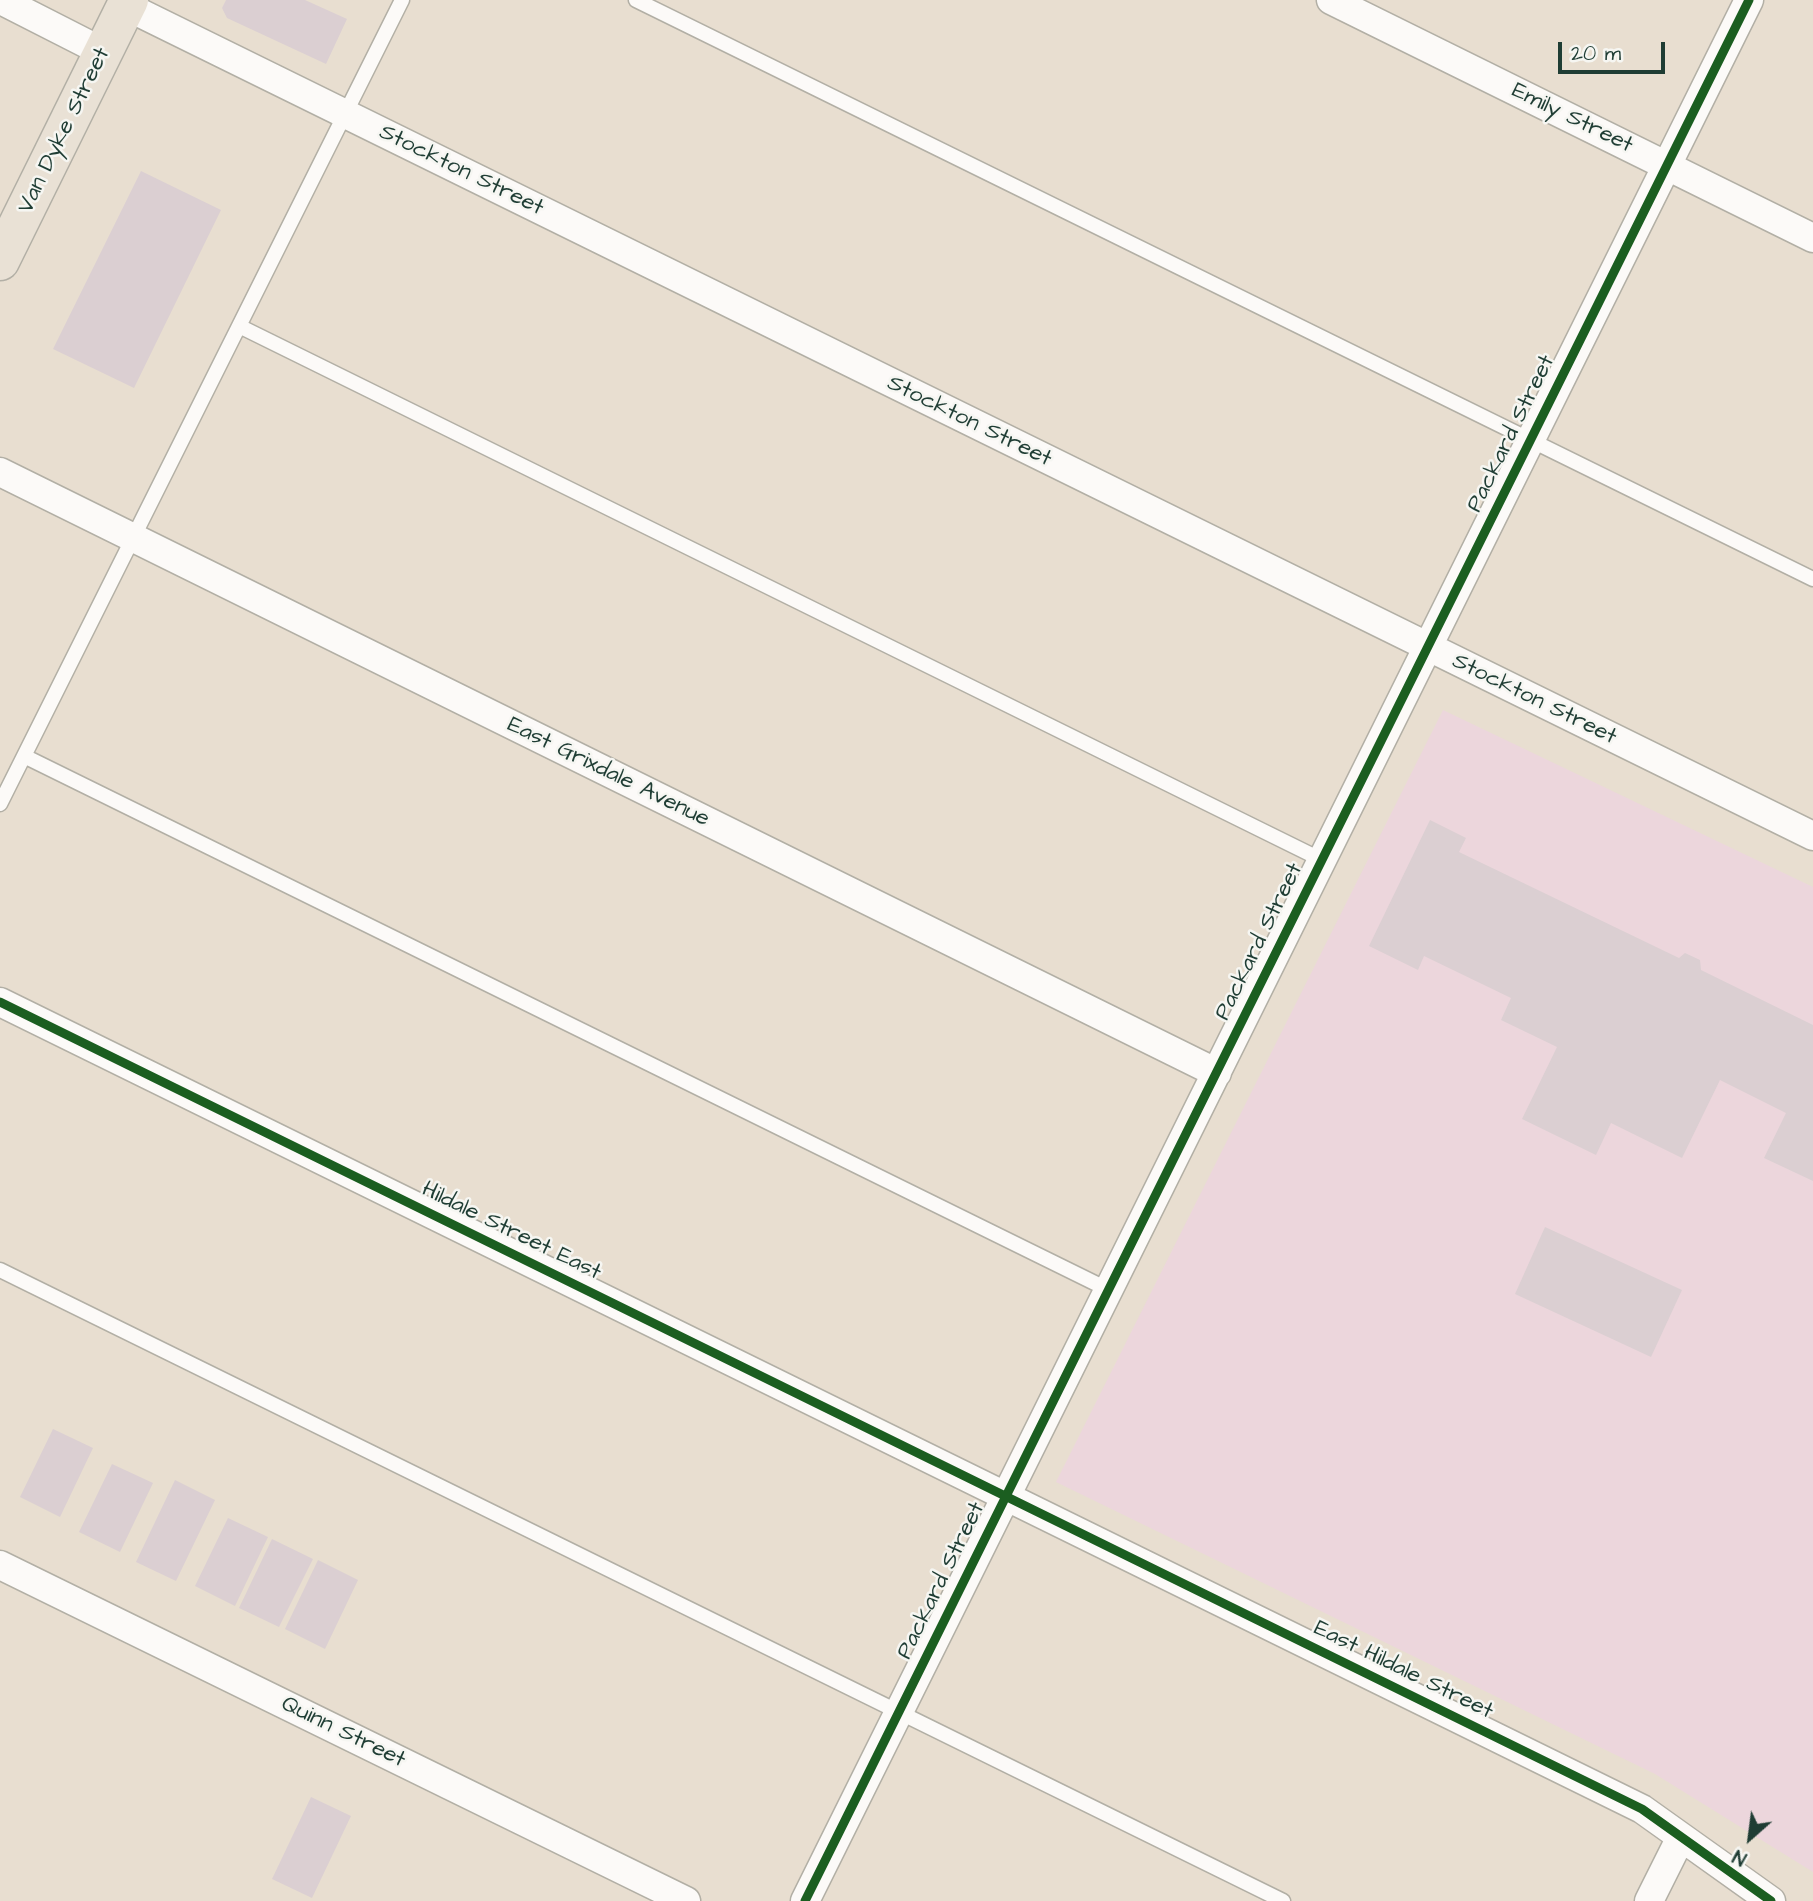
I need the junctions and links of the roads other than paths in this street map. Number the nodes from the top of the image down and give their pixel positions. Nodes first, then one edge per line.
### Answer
1 (1, 0) edge
2 (402, 0) edge
3 (636, 0) edge
4 (1331, 0) edge
5 (1749, 0) edge
6 (128, 3) edge
7 (103, 52) junction
8 (345, 113) junction
9 (1667, 166) junction
10 (1813, 238) edge
11 (0, 261) edge
12 (239, 326) junction
13 (1531, 439) junction
14 (0, 472) edge
15 (133, 538) junction
16 (1813, 579) edge
17 (1427, 648) junction
18 (24, 756) junction
19 (0, 804) edge
20 (1813, 836) edge
21 (1322, 860) junction
22 (0, 1002) edge
23 (1217, 1073) junction
24 (0, 1270) edge
25 (1109, 1290) junction
26 (1006, 1497) junction
27 (0, 1565) edge
28 (899, 1712) junction
29 (1681, 1837) junction
30 (686, 1901) edge
31 (805, 1901) edge
32 (1283, 1901) edge
33 (1649, 1901) edge
34 (1771, 1901) edge

1 - 7 street
2 - 8 lane
3 - 13 lane
4 - 9 street, Emily Street
5 - 9 street, Packard Street
6 - 7 main road, Van Dyke Street
6 - 8 street, Stockton Street
7 - 11 main road, Van Dyke Street
8 - 12 lane
8 - 17 street, Stockton Street
9 - 10 street, Emily Street
9 - 13 street, Packard Street
12 - 15 lane
12 - 21 lane
13 - 16 lane
13 - 17 street, Packard Street
14 - 15 street, East Grixdale Avenue
15 - 18 lane
15 - 23 street, East Grixdale Avenue
17 - 20 street, Stockton Street
17 - 21 street, Packard Street
18 - 19 lane
18 - 25 lane
21 - 23 street, Packard Street
22 - 26 street, Hildale Street East
23 - 25 street, Packard Street
24 - 28 lane
25 - 26 street, Packard Street
26 - 28 street, Packard Street
26 - 29 street, East Hildale Street
27 - 30 street, Quinn Street
28 - 31 street, Packard Street
28 - 32 lane
29 - 33 street
29 - 34 street, East Hildale Street

